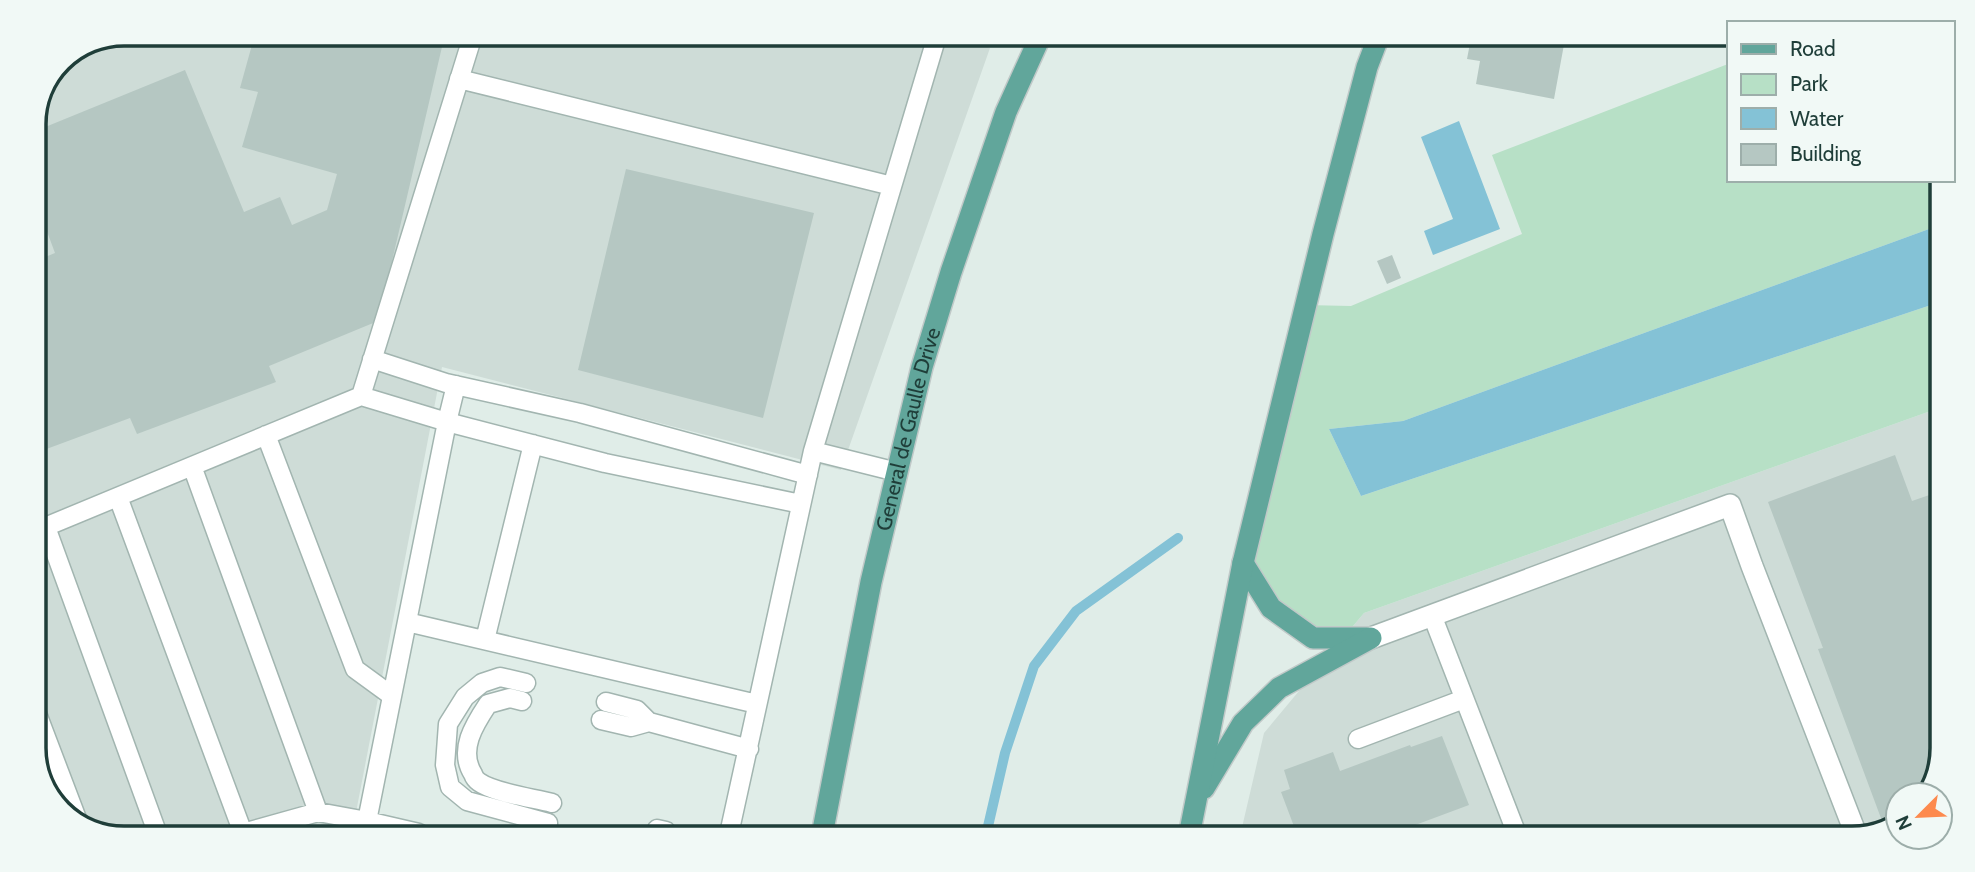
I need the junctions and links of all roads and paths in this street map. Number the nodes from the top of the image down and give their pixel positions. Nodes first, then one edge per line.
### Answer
1 (470, 46) edge
2 (934, 46) edge
3 (1031, 46) edge
4 (1375, 46) edge
5 (460, 79) junction
6 (892, 186) junction
7 (372, 359) junction
8 (456, 385) junction
9 (361, 396) junction
10 (447, 422) junction
11 (266, 435) junction
12 (533, 444) junction
13 (813, 451) junction
14 (192, 466) junction
15 (897, 472) junction
16 (808, 475) junction
17 (118, 497) junction
18 (801, 504) junction
19 (46, 526) edge
20 (46, 547) edge
21 (1243, 563) junction
22 (1432, 615) junction
23 (407, 622) junction
24 (1371, 638) junction
25 (485, 640) junction
26 (526, 683) dead end
27 (392, 696) junction
28 (1464, 699) junction
29 (522, 701) dead end
30 (606, 702) dead end
31 (757, 705) junction
32 (601, 720) dead end
33 (649, 722) junction
34 (46, 737) edge
35 (1358, 739) dead end
36 (749, 749) junction
37 (1196, 802) junction
38 (552, 803) dead end
39 (73, 808) edge
40 (318, 812) junction
41 (548, 823) dead end
42 (155, 826) edge
43 (240, 826) edge
44 (268, 826) edge
45 (366, 826) edge
46 (369, 826) edge
47 (731, 826) edge
48 (824, 826) edge
49 (1191, 826) edge
50 (1513, 826) edge
51 (1845, 826) edge

1 - 5 lane
2 - 6 lane
3 - 15 main road, General de Gaulle Drive
4 - 21 main road
5 - 6 lane
5 - 7 lane
6 - 13 lane
7 - 8 lane
7 - 9 lane
8 - 10 lane
8 - 16 lane
9 - 10 lane
9 - 11 lane
10 - 12 lane
10 - 23 lane
11 - 14 lane
11 - 27 lane
12 - 18 lane
12 - 25 lane
13 - 15 lane
13 - 16 lane
14 - 17 lane
14 - 40 lane
15 - 48 main road, General de Gaulle Drive
16 - 18 lane
17 - 19 lane
17 - 43 lane
18 - 31 lane
20 - 42 lane
21 - 24 main road
21 - 37 main road
22 - 24 street
22 - 28 lane
22 - 51 street
23 - 25 lane
23 - 27 lane
24 - 37 main road
25 - 31 lane
26 - 41 lane
27 - 46 lane
28 - 35 lane
28 - 50 lane
29 - 38 lane
30 - 33 lane
31 - 36 lane
32 - 33 lane
33 - 36 lane
34 - 39 lane
36 - 47 lane
37 - 49 main road
40 - 44 lane
40 - 45 lane

